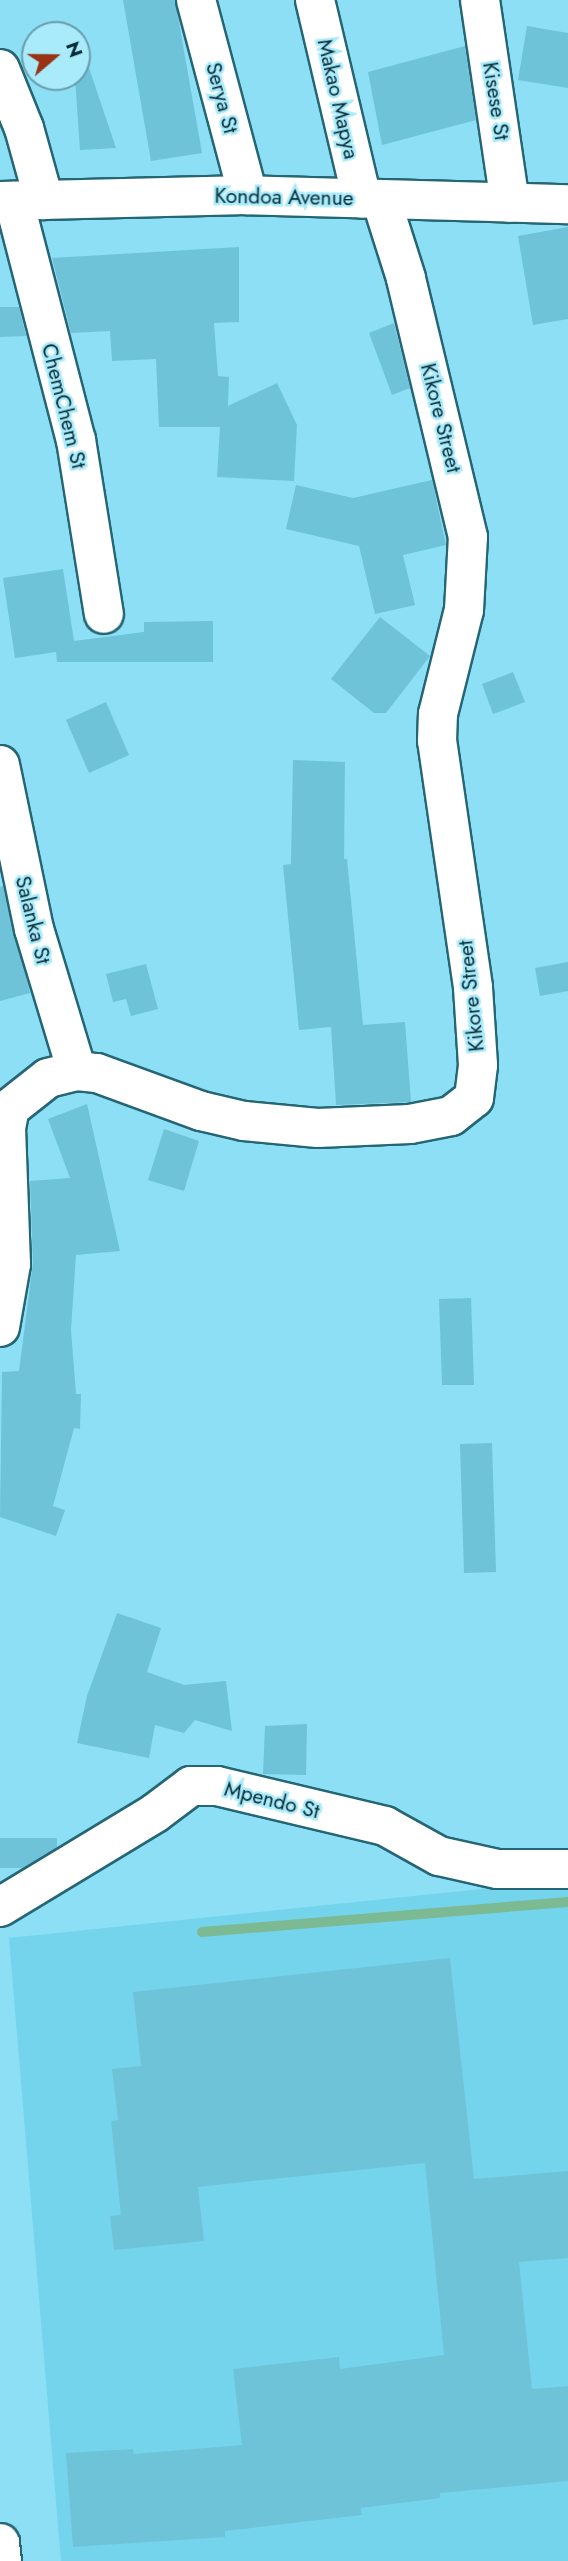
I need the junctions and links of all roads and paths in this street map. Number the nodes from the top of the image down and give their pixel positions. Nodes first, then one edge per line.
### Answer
1 (196, 0) edge
2 (315, 0) edge
3 (480, 0) edge
4 (0, 69) edge
5 (248, 195) junction
6 (371, 199) junction
7 (19, 201) edge
8 (510, 203) junction
9 (568, 204) edge
10 (104, 614) dead end
11 (0, 765) edge
12 (77, 1071) junction
13 (0, 1327) edge
14 (568, 1868) edge
15 (0, 1907) edge
16 (0, 2543) edge
17 (2, 2561) edge

1 - 5 street, Serya St
2 - 6 street, Makao Mapya
3 - 8 street, Kisese St
4 - 7 street, ChemChem St
5 - 6 street, Kondoa Avenue
5 - 7 street, Kondoa Avenue
6 - 8 street, Kondoa Avenue
6 - 12 street, Kikore Street
7 - 10 street, ChemChem St
8 - 9 street, Kondoa Avenue
11 - 12 street, Salanka St
12 - 13 street, Kikore Street
14 - 15 street, Mpendo St
16 - 17 street

